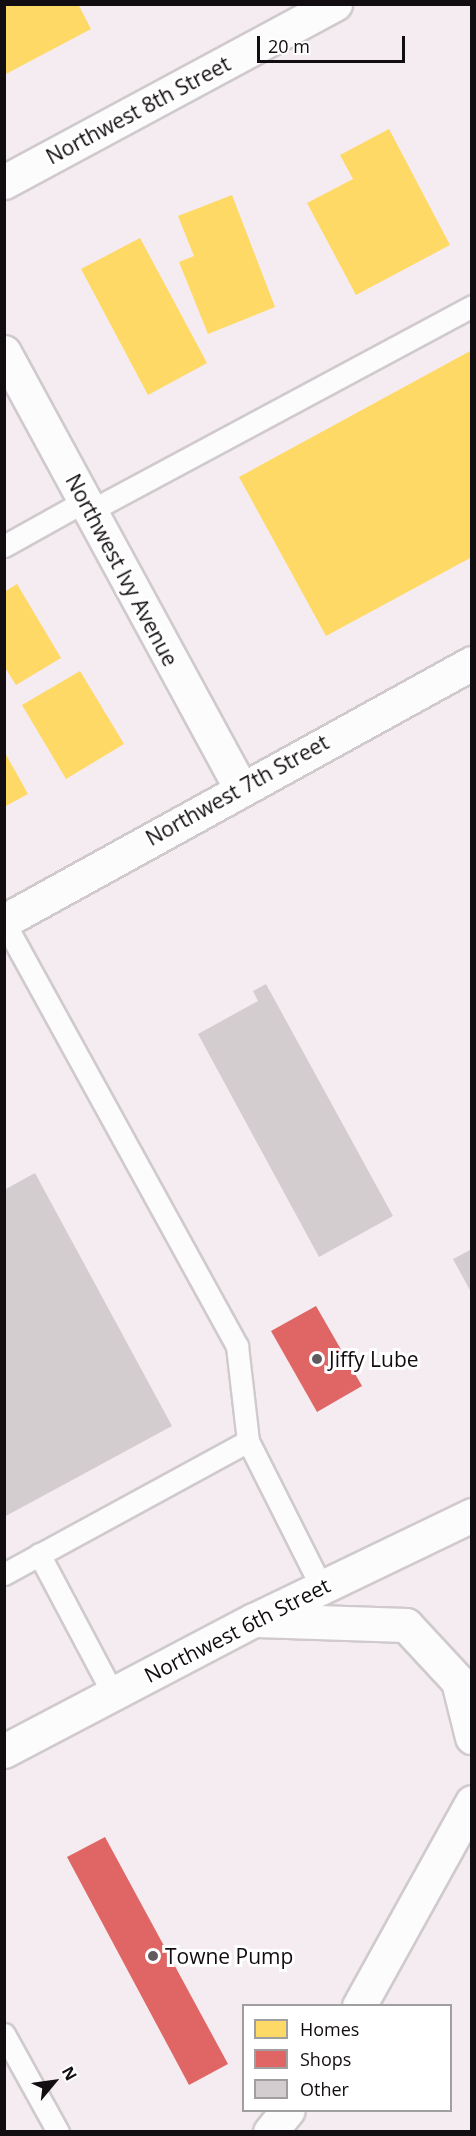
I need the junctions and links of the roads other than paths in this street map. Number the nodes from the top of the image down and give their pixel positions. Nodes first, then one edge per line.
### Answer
1 (335, 4) edge
2 (4, 182) edge
3 (471, 306) edge
4 (4, 352) edge
5 (88, 506) junction
6 (4, 546) edge
7 (471, 663) edge
8 (240, 787) junction
9 (4, 921) edge
10 (248, 1441) junction
11 (471, 1515) edge
12 (39, 1554) junction
13 (4, 1574) edge
14 (321, 1586) junction
15 (254, 1620) junction
16 (113, 1694) junction
17 (471, 1737) edge
18 (4, 1751) edge
19 (471, 1802) edge
20 (360, 2004) edge
21 (4, 2034) edge
22 (286, 2112) edge
23 (58, 2132) edge
24 (270, 2132) edge

1 - 2 street, Northwest 8th Street
3 - 5 lane
4 - 5 street, Northwest Ivy Avenue
5 - 6 lane
5 - 8 street, Northwest Ivy Avenue
7 - 8 street, Northwest 7th Street
8 - 9 street, Northwest 7th Street
9 - 10 lane
10 - 12 lane
10 - 14 lane
11 - 14 street, Northwest 6th Street
12 - 13 lane
12 - 16 lane
14 - 15 street, Northwest 6th Street
15 - 16 street, Northwest 6th Street
15 - 17 street
16 - 18 street, Northwest 6th Street
19 - 20 street
21 - 23 lane
22 - 24 street

